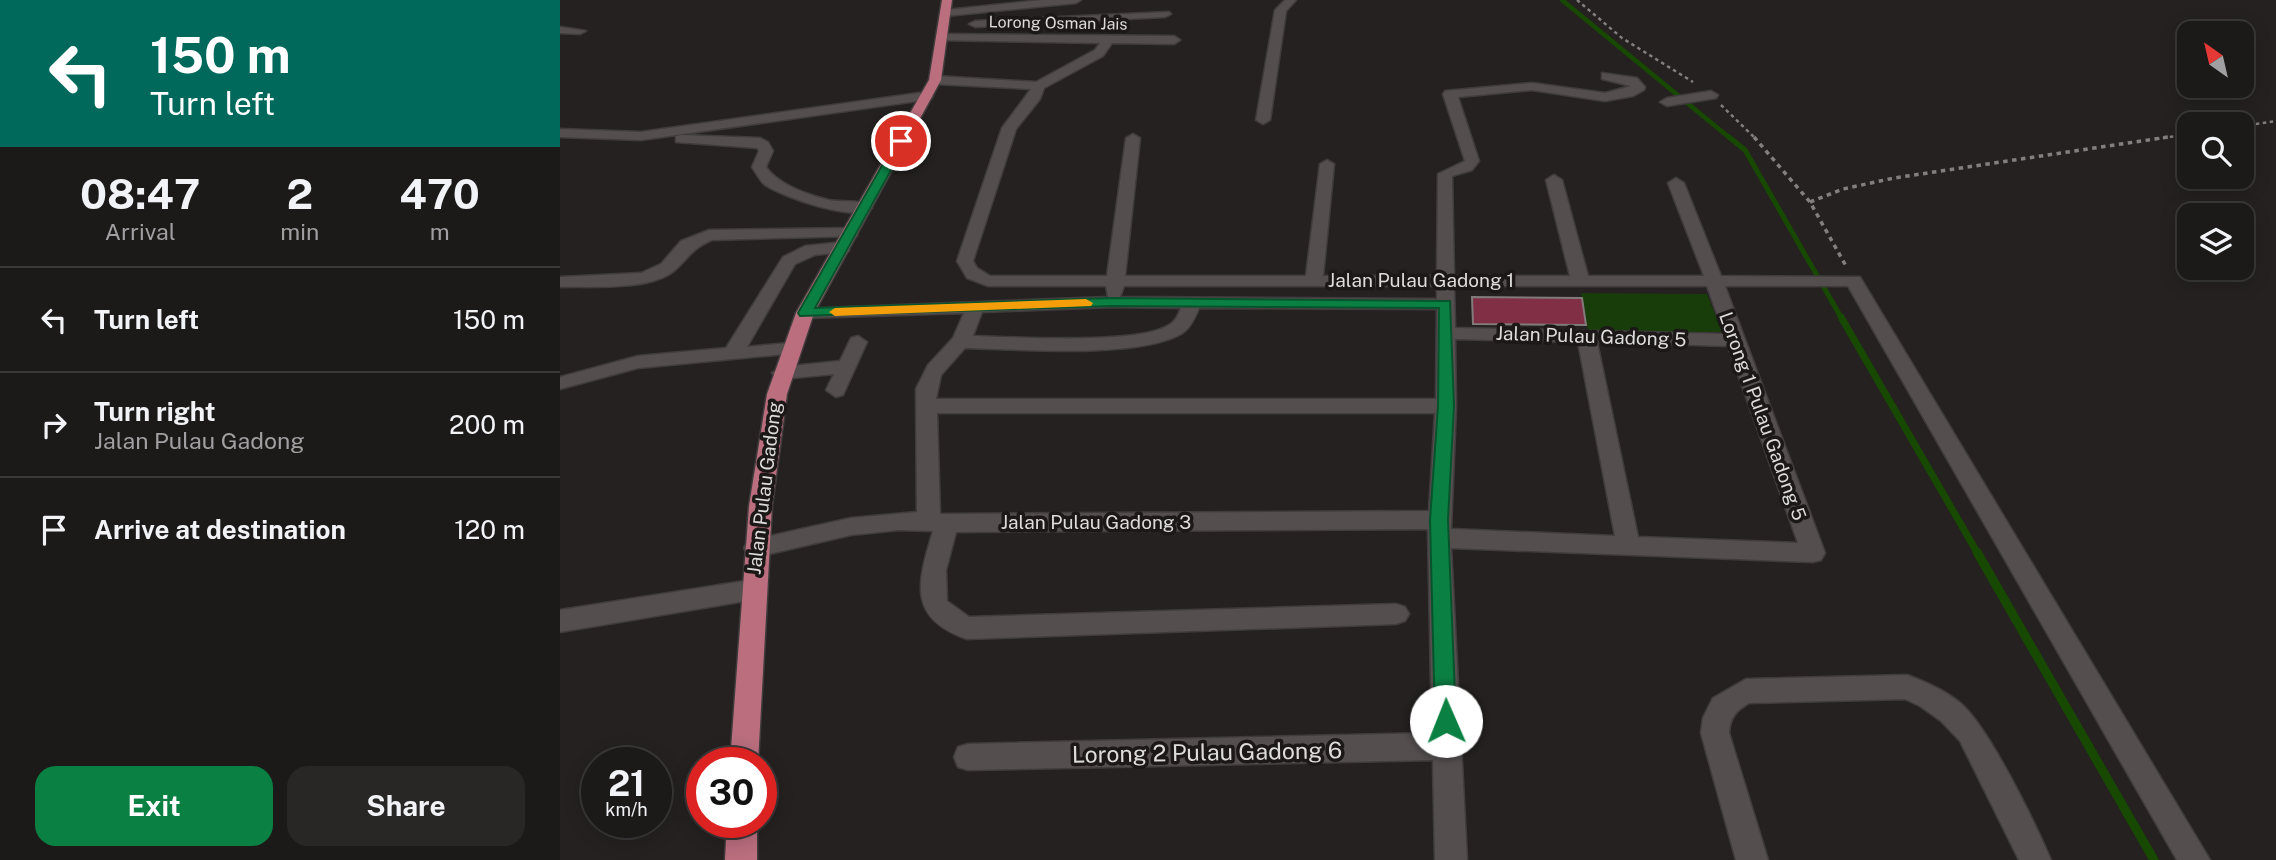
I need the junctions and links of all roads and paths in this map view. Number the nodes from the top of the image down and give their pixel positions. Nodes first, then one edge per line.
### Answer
1 (1076, 0) edge
2 (1292, 0) edge
3 (1577, 0) edge
4 (1049, 1) edge
5 (994, 3) edge
6 (1165, 14) dead end
7 (945, 19) edge
8 (560, 30) edge
9 (580, 31) dead end
10 (1174, 40) dead end
11 (1107, 41) junction
12 (1606, 76) dead end
13 (1038, 86) junction
14 (930, 88) junction
15 (1708, 96) junction
16 (1667, 102) dead end
17 (1263, 120) dead end
18 (2276, 121) edge
19 (2254, 124) edge
20 (560, 133) edge
21 (641, 136) junction
22 (2177, 136) edge
23 (1133, 138) dead end
24 (1327, 164) dead end
25 (1554, 180) dead end
26 (1676, 183) dead end
27 (1810, 202) junction
28 (864, 208) junction
29 (847, 240) junction
30 (1117, 279) junction
31 (1580, 279) junction
32 (1714, 279) junction
33 (1314, 281) junction
34 (1849, 281) junction
35 (560, 282) edge
36 (1446, 292) junction
37 (1192, 301) junction
38 (1111, 302) junction
39 (975, 308) junction
40 (805, 313) junction
41 (1447, 332) junction
42 (1586, 334) junction
43 (1734, 340) junction
44 (858, 342) dead end
45 (960, 342) junction
46 (789, 349) junction
47 (732, 355) junction
48 (847, 366) junction
49 (782, 373) junction
50 (560, 383) edge
51 (836, 390) dead end
52 (925, 406) junction
53 (1446, 406) junction
54 (938, 522) junction
55 (1439, 529) junction
56 (1628, 544) junction
57 (756, 548) junction
58 (1813, 553) joint
59 (751, 590) junction
60 (1396, 614) dead end
61 (560, 621) edge
62 (745, 747) edge
63 (1446, 747) junction
64 (968, 757) dead end
65 (742, 838) edge
66 (741, 860) edge
67 (1451, 860) edge
68 (1752, 860) edge
69 (2035, 860) edge
70 (2194, 860) edge

1 - 4 street
2 - 17 street
3 - 15 path
4 - 5 street
5 - 7 street
6 - 7 street
7 - 11 street, Lorong Osman Jais
7 - 14 main road, Jalan Pulau Gadong
8 - 9 street
10 - 11 street, Lorong Osman Jais
11 - 13 street
12 - 36 street
13 - 14 street
13 - 30 street, Jalan Pulau Gadong 1
14 - 21 street
14 - 28 main road, Jalan Pulau Gadong
15 - 16 street
15 - 27 path
18 - 19 path
20 - 21 street
21 - 28 street
22 - 27 path
23 - 30 street
24 - 33 street
25 - 31 street
26 - 32 street, Lorong 1 Pulau Gadong 5
27 - 34 path
28 - 29 main road, Jalan Pulau Gadong
29 - 35 street
29 - 40 main road, Jalan Pulau Gadong
29 - 47 street
30 - 33 street, Jalan Pulau Gadong 1
30 - 38 street
31 - 32 street, Jalan Pulau Gadong 1
31 - 36 street, Jalan Pulau Gadong 1
32 - 34 street, Jalan Pulau Gadong 1
32 - 43 street, Lorong 1 Pulau Gadong 5
33 - 36 street, Jalan Pulau Gadong 1
34 - 70 street
36 - 37 street
36 - 41 street
37 - 38 street
37 - 45 street
38 - 39 street
39 - 40 street
39 - 45 street
40 - 46 main road, Jalan Pulau Gadong
41 - 42 street, Jalan Pulau Gadong 5
41 - 53 street
42 - 43 street, Jalan Pulau Gadong 5
42 - 56 street
43 - 58 street, Lorong 1 Pulau Gadong 5
44 - 48 street
45 - 52 street
46 - 47 street
46 - 49 main road, Jalan Pulau Gadong
47 - 50 street
48 - 49 street
48 - 51 street
49 - 57 main road, Jalan Pulau Gadong
52 - 53 street
52 - 54 street
53 - 55 street
54 - 55 street, Jalan Pulau Gadong 3
54 - 57 street, Jalan Pulau Gadong 3
54 - 60 street
55 - 56 street, Jalan Pulau Gadong 3
55 - 63 street
56 - 58 street, Jalan Pulau Gadong 3
57 - 59 main road, Jalan Pulau Gadong
59 - 61 street
59 - 62 main road, Jalan Pulau Gadong
63 - 64 street, Lorong 2 Pulau Gadong 6
63 - 67 street
65 - 66 main road
68 - 69 street

